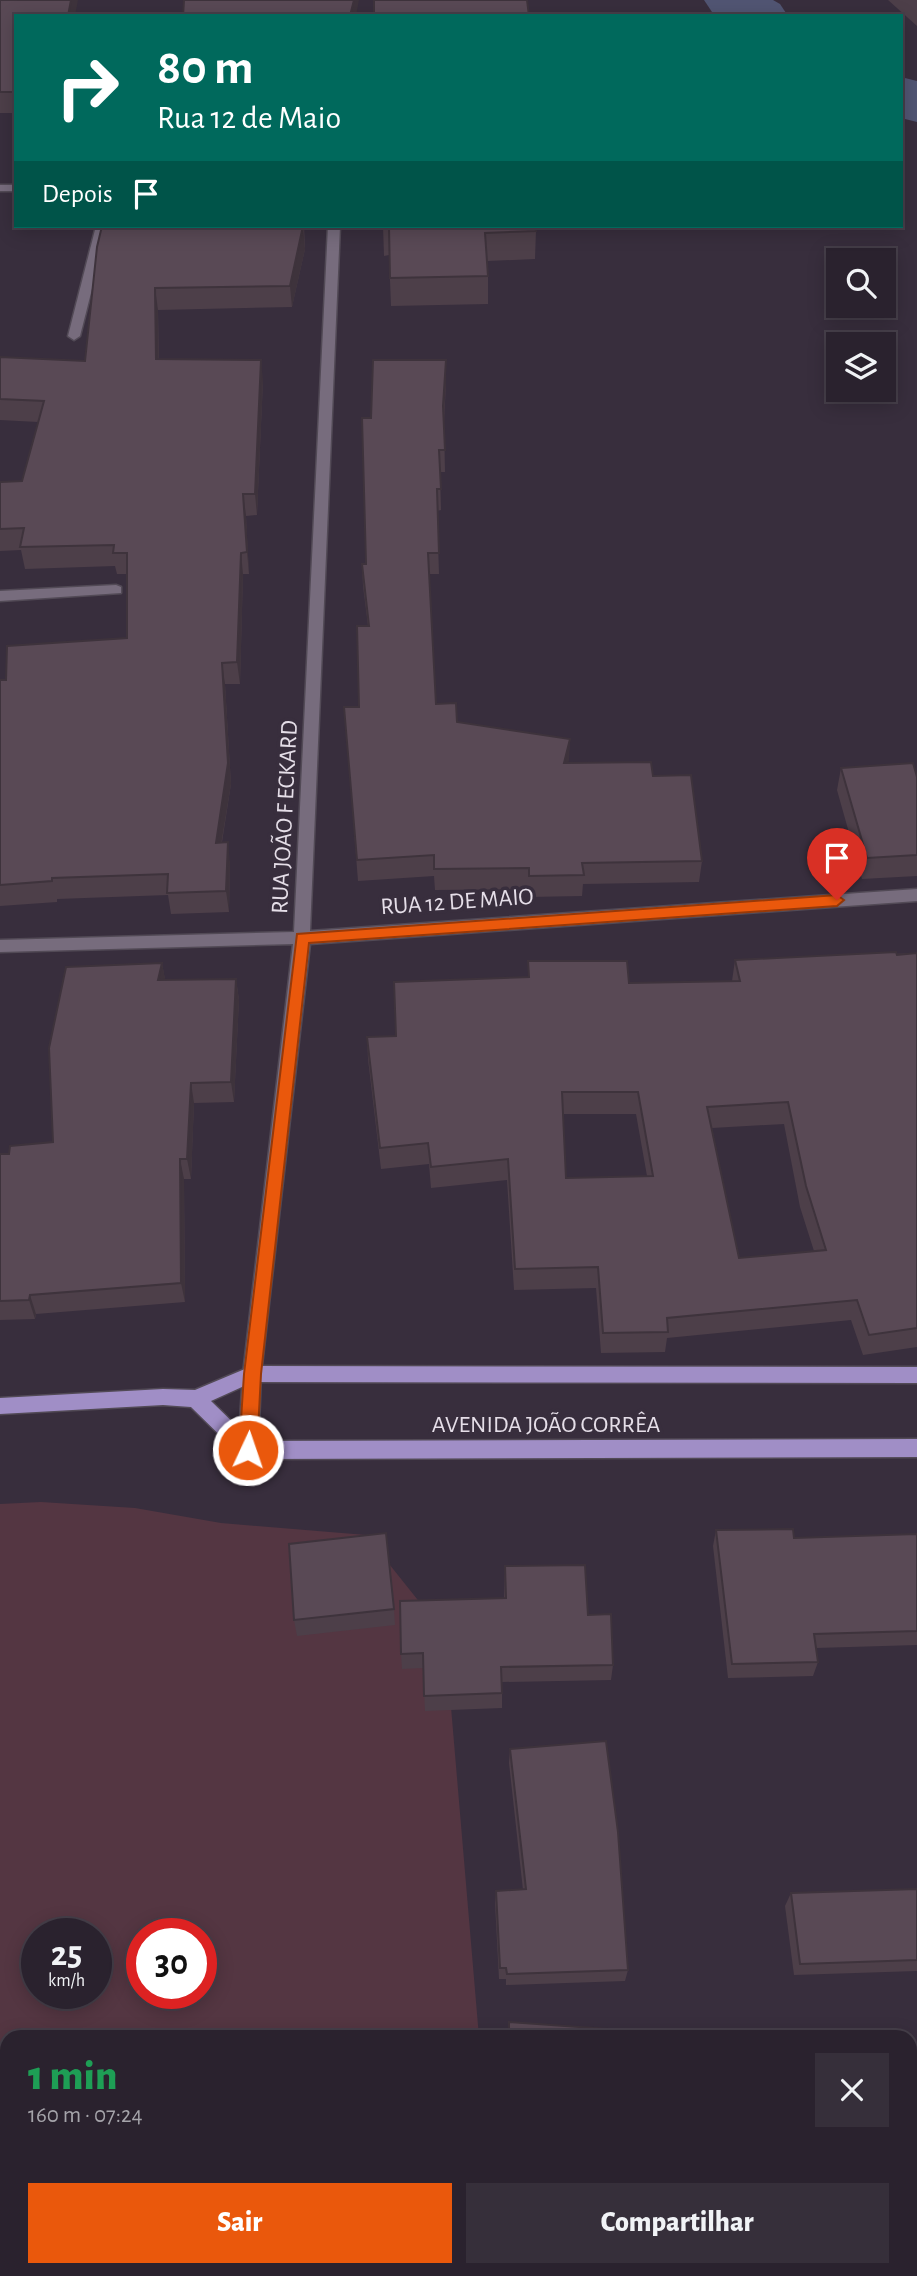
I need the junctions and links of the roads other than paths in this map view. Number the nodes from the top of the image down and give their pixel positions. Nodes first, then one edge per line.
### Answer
1 (101, 228) edge
2 (334, 228) edge
3 (74, 336) dead end
4 (116, 590) dead end
5 (0, 596) edge
6 (917, 895) edge
7 (302, 938) junction
8 (0, 946) edge
9 (252, 1374) junction
10 (917, 1376) edge
11 (196, 1399) junction
12 (0, 1406) edge
13 (917, 1448) edge
14 (248, 1450) junction

1 - 3 street
2 - 7 street, RUA JOÃO F ECKARD
4 - 5 street
6 - 7 street, RUA 12 DE MAIO
7 - 8 street, RUA 12 DE MAIO
7 - 9 street, RUA JOÃO F ECKARD
9 - 10 main road, AVENIDA JOÃO CORRÊA
9 - 11 main road, AVENIDA JOÃO CORRÊA
9 - 14 street, RUA JOÃO F ECKARD
11 - 12 main road, AVENIDA JOÃO CORRÊA
11 - 14 main road
13 - 14 main road, AVENIDA JOÃO CORRÊA

